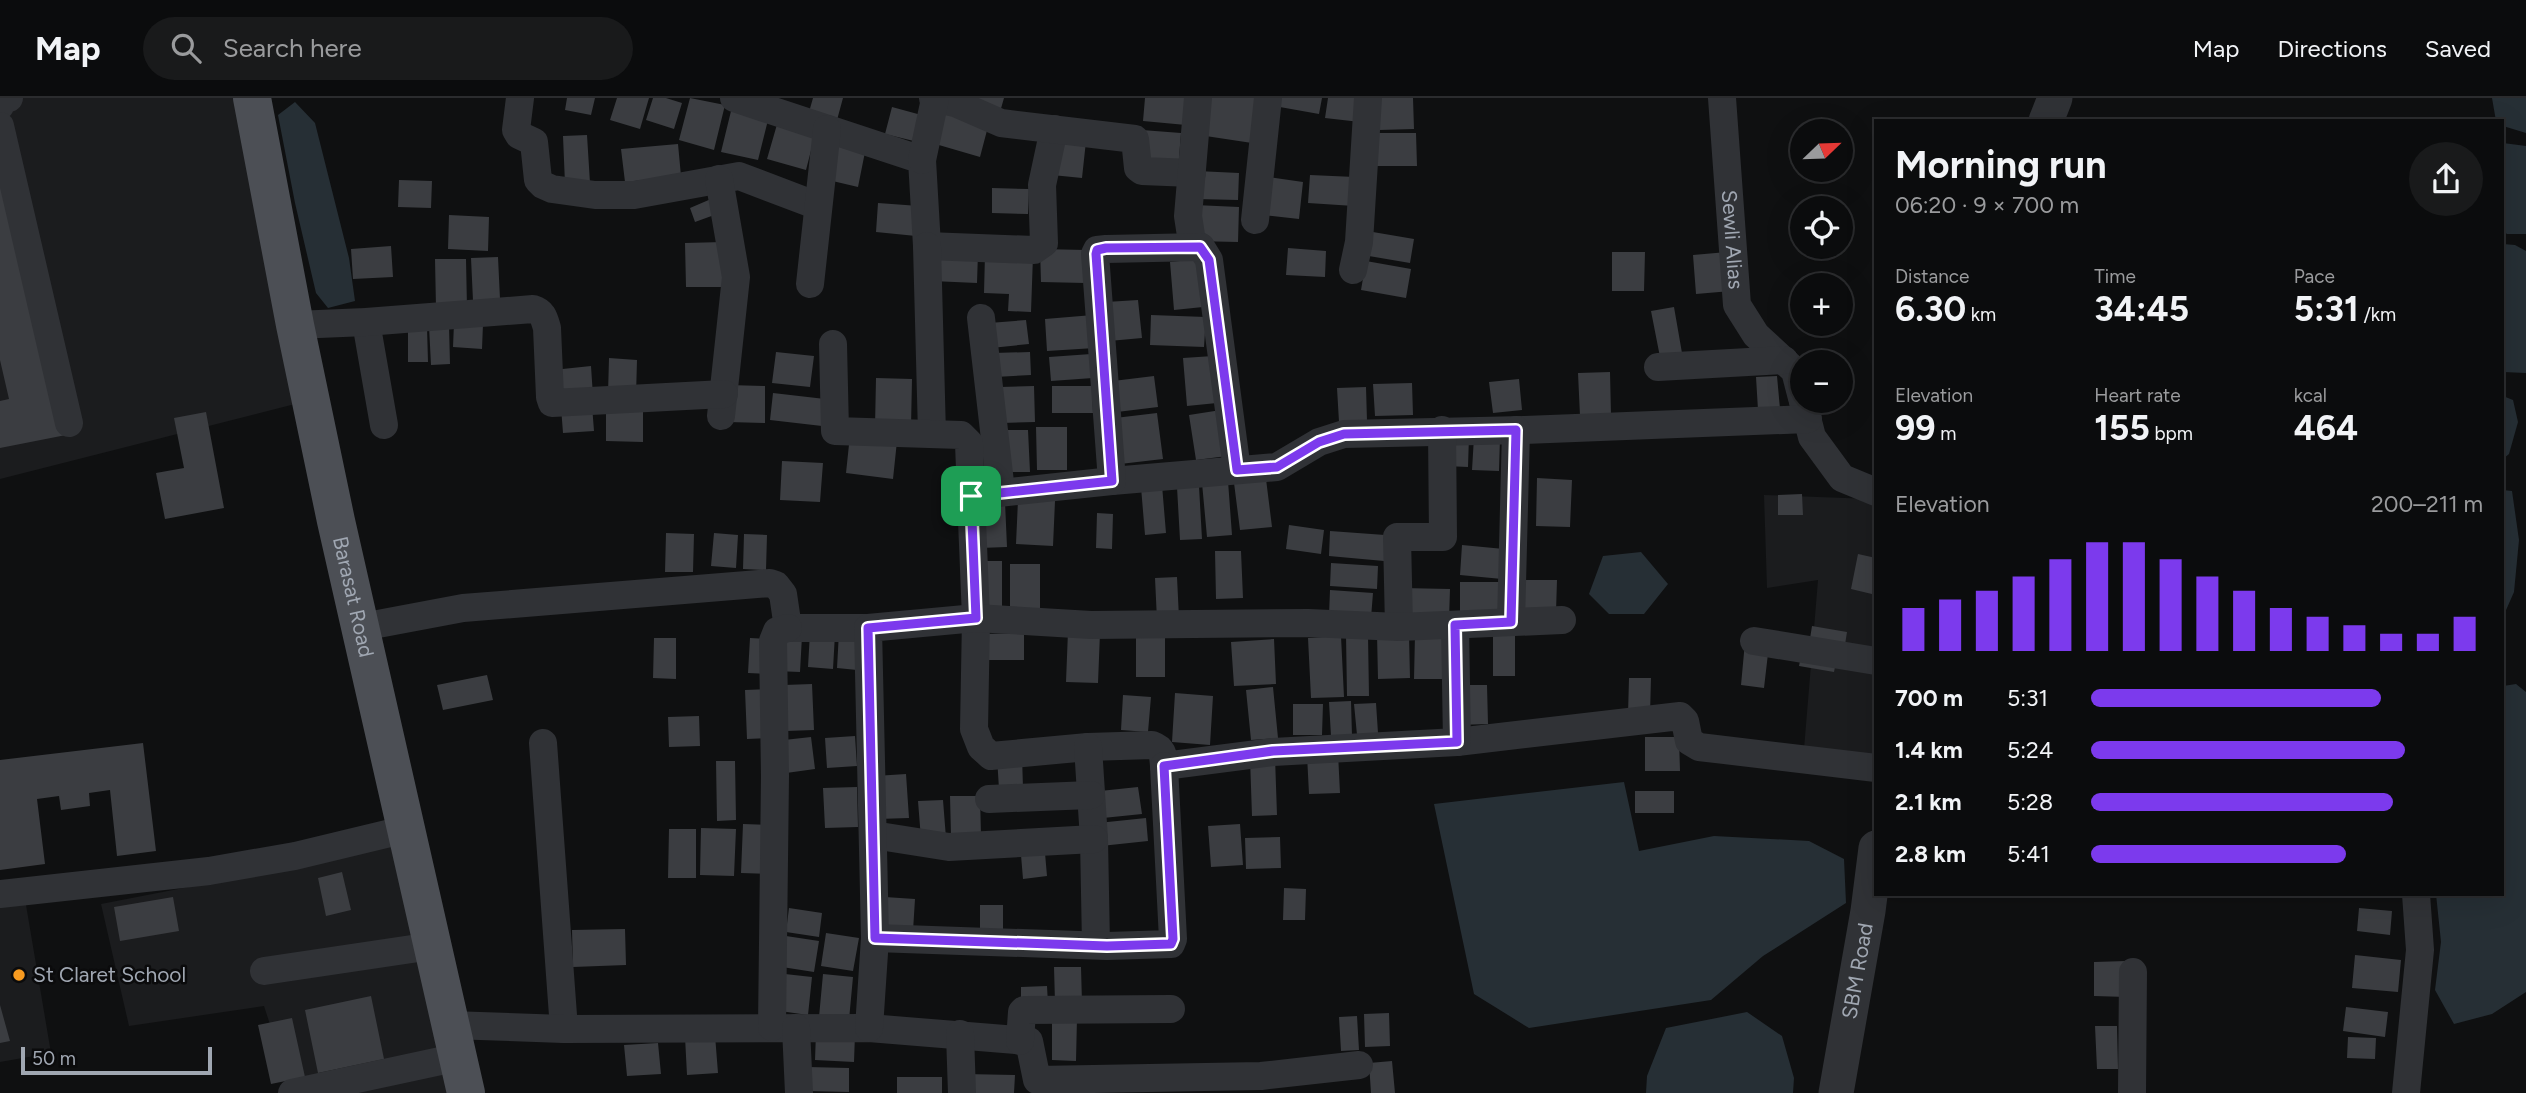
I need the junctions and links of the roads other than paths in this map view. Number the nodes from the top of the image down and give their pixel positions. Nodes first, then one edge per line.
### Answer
1 (9, 98) edge
2 (252, 98) edge
3 (520, 98) edge
4 (734, 98) edge
5 (934, 98) edge
6 (1198, 98) edge
7 (1268, 98) edge
8 (1368, 98) edge
9 (1723, 98) edge
10 (2055, 98) edge
11 (779, 105) edge
12 (0, 106) edge
13 (2047, 119) edge
14 (0, 126) edge
15 (827, 129) junction
16 (1054, 129) junction
17 (922, 160) junction
18 (1192, 173) junction
19 (719, 179) junction
20 (818, 206) junction
21 (1255, 220) dead end
22 (927, 246) junction
23 (1200, 247) junction
24 (1353, 271) dead end
25 (810, 284) dead end
26 (981, 318) dead end
27 (366, 322) junction
28 (295, 325) junction
29 (833, 344) dead end
30 (1784, 360) junction
31 (1790, 366) edge
32 (1658, 367) dead end
33 (1790, 407) edge
34 (1806, 413) edge
35 (69, 423) dead end
36 (384, 425) dead end
37 (1442, 430) junction
38 (1516, 430) junction
39 (932, 434) junction
40 (1237, 470) junction
41 (1112, 481) junction
42 (1001, 491) junction
43 (1874, 491) edge
44 (971, 496) junction
45 (976, 618) junction
46 (1562, 620) dead end
47 (1511, 622) junction
48 (1455, 625) junction
49 (362, 627) junction
50 (1399, 627) junction
51 (788, 628) junction
52 (868, 628) junction
53 (1754, 641) dead end
54 (1874, 661) edge
55 (1457, 742) junction
56 (543, 743) dead end
57 (1088, 747) junction
58 (1164, 766) junction
59 (1874, 768) edge
60 (1091, 796) junction
61 (989, 799) dead end
62 (407, 829) junction
63 (873, 835) junction
64 (1094, 839) junction
65 (1874, 864) edge
66 (0, 894) edge
67 (2416, 896) edge
68 (875, 938) junction
69 (1096, 945) junction
70 (432, 946) junction
71 (264, 971) dead end
72 (2133, 972) dead end
73 (1171, 1009) dead end
74 (784, 1027) junction
75 (869, 1028) junction
76 (564, 1029) junction
77 (960, 1034) junction
78 (1020, 1041) junction
79 (458, 1058) edge
80 (1359, 1065) dead end
81 (1107, 1086) edge
82 (292, 1093) edge
83 (800, 1093) edge
84 (961, 1093) edge
85 (1836, 1093) edge
86 (2133, 1093) edge
87 (2406, 1093) edge

1 - 12 street
2 - 28 main road, Barasat Road
3 - 19 street
4 - 11 street
5 - 16 street
5 - 17 street
6 - 18 street
7 - 21 street
8 - 24 street
9 - 30 street, Sewli Alias
10 - 13 street
11 - 15 street
14 - 35 street
15 - 17 street
15 - 20 street
16 - 18 street
16 - 22 street
17 - 22 street
18 - 23 street
19 - 20 street
19 - 27 street
20 - 25 street
22 - 39 street
23 - 40 street
23 - 41 street
26 - 42 street
27 - 28 street
27 - 36 street
28 - 49 main road, Barasat Road
29 - 39 street
30 - 31 street, Sewli Alias
30 - 32 street
33 - 38 street
34 - 43 street, Sewli Alias
37 - 38 street
37 - 40 street
37 - 50 street
38 - 47 street
39 - 44 street
40 - 41 street
41 - 42 street
42 - 44 street
44 - 45 street
45 - 50 street
45 - 52 street
45 - 57 street
46 - 47 street
47 - 48 street
48 - 50 street
48 - 55 street
49 - 51 street
49 - 62 main road, Barasat Road
51 - 52 street
51 - 74 street
52 - 63 street
53 - 54 street
55 - 58 street
55 - 59 street
56 - 76 street
57 - 58 street
57 - 60 street
58 - 69 street
60 - 61 street
60 - 64 street
62 - 66 street
62 - 70 main road, Barasat Road
63 - 64 street
63 - 68 street
64 - 69 street
65 - 85 street, SBM Road
67 - 87 street
68 - 69 street
68 - 75 street
70 - 71 street
70 - 79 main road, Barasat Road
72 - 86 street
73 - 78 street
74 - 75 street
74 - 76 street
74 - 83 street
75 - 77 street
76 - 79 street
77 - 78 street
77 - 84 street
78 - 81 street
79 - 82 street
80 - 81 street

